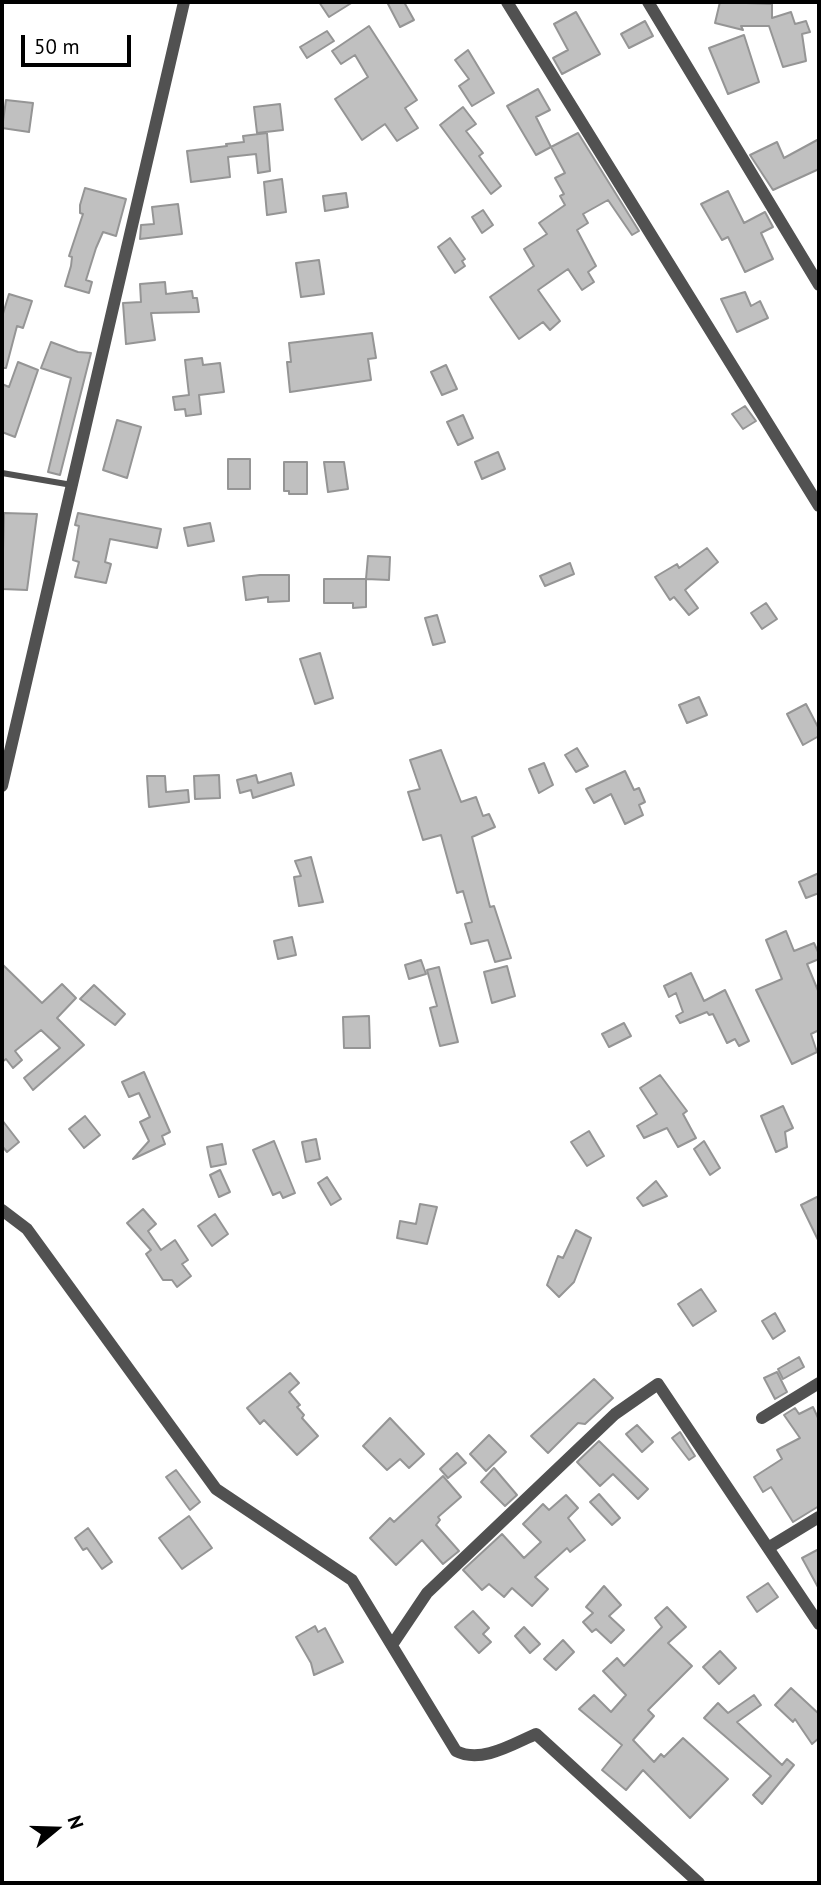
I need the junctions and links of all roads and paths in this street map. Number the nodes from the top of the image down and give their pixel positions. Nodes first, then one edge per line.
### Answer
1 (184, 2) edge
2 (507, 2) edge
3 (648, 2) edge
4 (819, 285) edge
5 (2, 473) edge
6 (73, 485) junction
7 (819, 506) edge
8 (2, 786) edge
9 (2, 1210) edge
10 (819, 1383) edge
11 (762, 1418) dead end
12 (819, 1517) edge
13 (768, 1548) junction
14 (819, 1624) edge
15 (392, 1645) junction
16 (699, 1883) edge

1 - 6 street
2 - 7 street
3 - 4 street
5 - 6 lane
6 - 8 street
9 - 15 street
10 - 11 street
12 - 13 street
13 - 14 street
13 - 15 street
15 - 16 street

